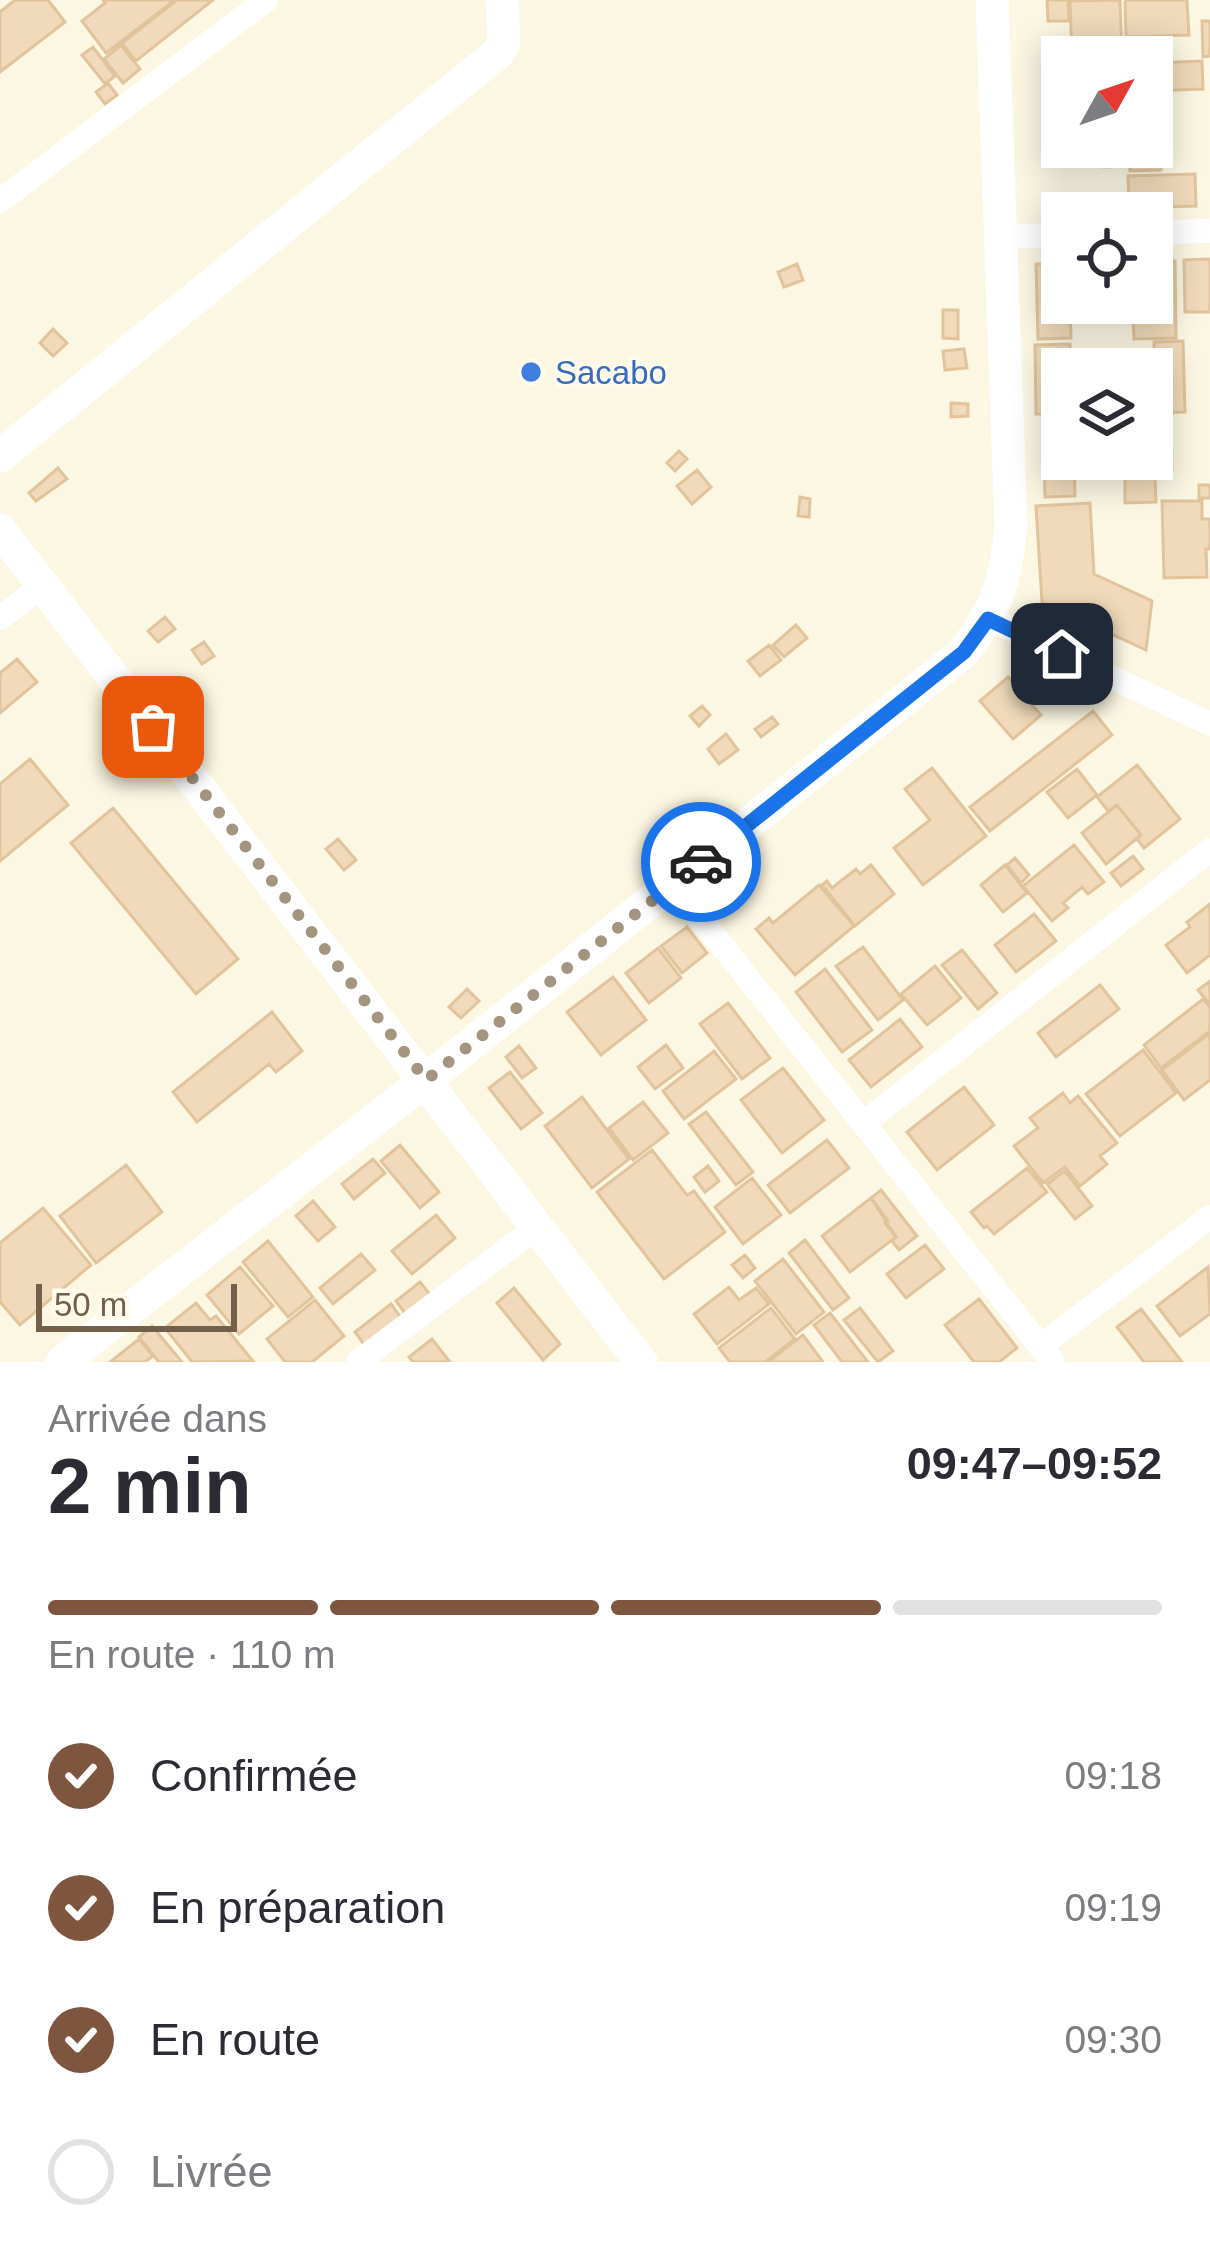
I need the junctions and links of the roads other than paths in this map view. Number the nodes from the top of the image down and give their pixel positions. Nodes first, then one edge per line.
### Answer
1 (266, 0) edge
2 (502, 0) edge
3 (992, 0) edge
4 (0, 201) edge
5 (1210, 231) edge
6 (1173, 232) edge
7 (1041, 236) edge
8 (1001, 237) junction
9 (0, 455) edge
10 (0, 530) edge
11 (44, 585) junction
12 (0, 618) edge
13 (988, 619) junction
14 (1210, 724) edge
15 (1210, 850) edge
16 (673, 884) junction
17 (426, 1080) junction
18 (864, 1123) junction
19 (1210, 1217) edge
20 (538, 1226) junction
21 (1047, 1354) edge
22 (62, 1362) edge
23 (358, 1362) edge
24 (641, 1362) edge

1 - 4 street
2 - 9 street
3 - 8 street
5 - 6 street
7 - 8 street
8 - 13 street
10 - 11 street
11 - 12 street
11 - 17 street
13 - 14 street
13 - 16 street
15 - 18 street
16 - 17 street
16 - 18 street
17 - 20 street
17 - 22 street
18 - 21 street
19 - 21 street
20 - 23 street
20 - 24 street

